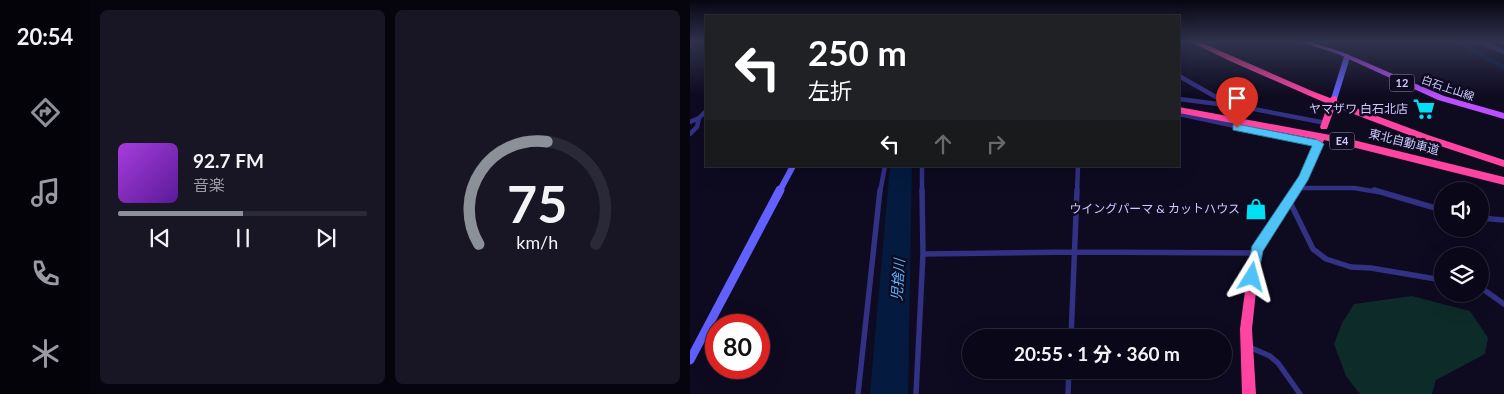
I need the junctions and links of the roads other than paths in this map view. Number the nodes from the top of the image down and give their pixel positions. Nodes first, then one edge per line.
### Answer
1 (1233, 60) edge
2 (1245, 60) edge
3 (1346, 60) edge
4 (1355, 60) edge
5 (1180, 77) edge
6 (1180, 99) edge
7 (1333, 100) junction
8 (1223, 101) junction
9 (1180, 104) edge
10 (1180, 110) edge
11 (705, 112) edge
12 (1180, 114) edge
13 (1504, 116) edge
14 (698, 118) junction
15 (690, 122) edge
16 (1325, 125) joint
17 (690, 134) edge
18 (1319, 142) joint
19 (1504, 160) edge
20 (1504, 164) edge
21 (792, 167) edge
22 (885, 167) edge
23 (922, 167) edge
24 (1078, 167) edge
25 (1504, 174) edge
26 (1504, 181) edge
27 (1297, 188) junction
28 (1288, 200) junction
29 (1434, 208) edge
30 (1489, 219) edge
31 (1504, 220) edge
32 (1074, 252) junction
33 (1255, 252) junction
34 (923, 254) junction
35 (1434, 279) edge
36 (1489, 293) edge
37 (1504, 304) edge
38 (1071, 329) edge
39 (1246, 346) junction
40 (690, 360) edge
41 (1069, 379) edge
42 (858, 394) edge
43 (916, 394) edge
44 (1068, 394) edge
45 (1249, 394) edge
46 (1300, 394) edge

1 - 7 highway
2 - 7 highway
3 - 7 street
4 - 13 main road, 白石上山線 / 12
5 - 8 street
6 - 8 street
7 - 16 highway
7 - 19 highway
7 - 20 highway
8 - 16 street
9 - 25 highway, 東北自動車道 / E4
10 - 26 highway, 東北自動車道 / E4
11 - 14 street
12 - 18 street
14 - 15 street
14 - 17 street
18 - 27 highway
21 - 40 street
22 - 42 street
23 - 34 street
24 - 32 street
27 - 28 highway
27 - 29 street
28 - 33 highway
28 - 35 street
30 - 31 street
32 - 33 street
32 - 34 street
32 - 38 street
33 - 39 highway
34 - 43 street
36 - 37 street
39 - 45 highway
39 - 46 street
41 - 44 street

